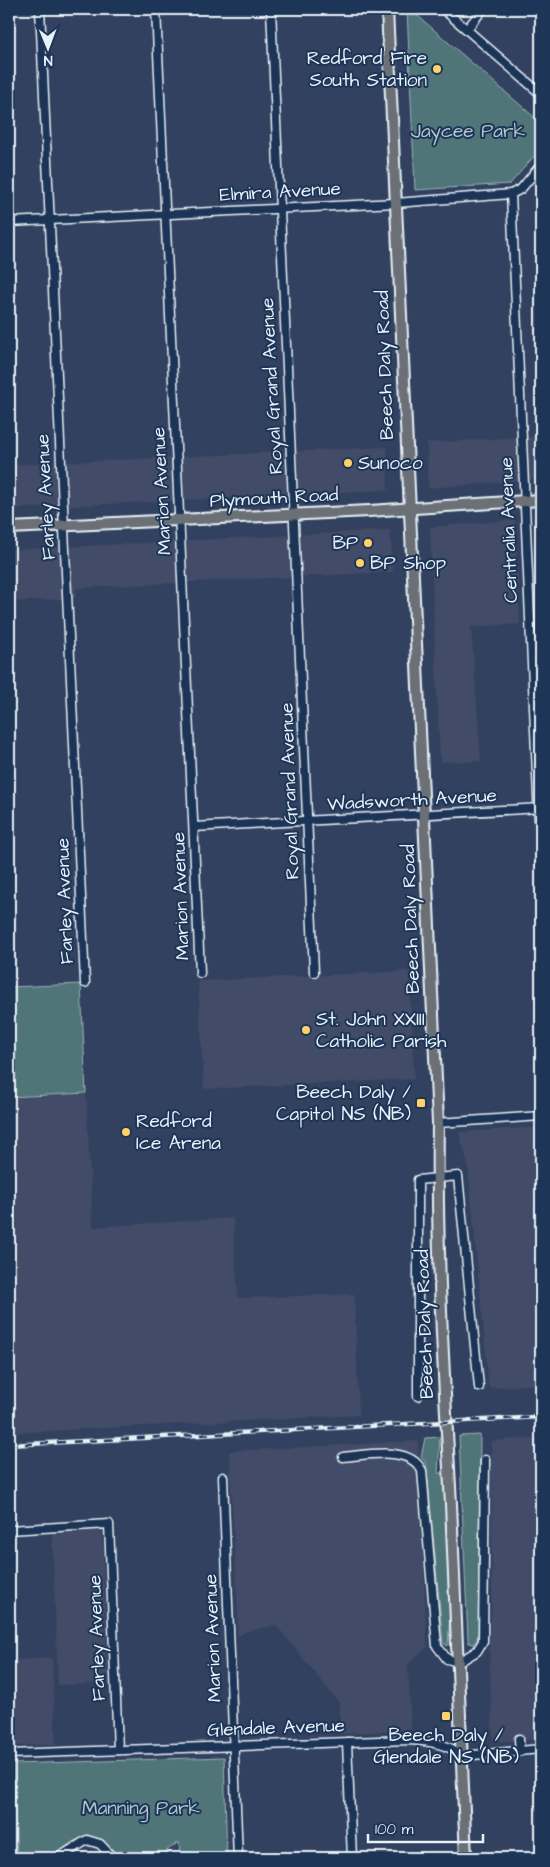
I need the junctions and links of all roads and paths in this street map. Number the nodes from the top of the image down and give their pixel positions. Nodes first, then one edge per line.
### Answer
1 (40, 9) edge
2 (156, 9) edge
3 (271, 9) edge
4 (387, 9) edge
5 (443, 9) edge
6 (483, 9) edge
7 (467, 29) junction
8 (541, 94) edge
9 (541, 165) edge
10 (511, 194) junction
11 (396, 203) junction
12 (280, 208) junction
13 (165, 215) junction
14 (50, 220) junction
15 (9, 222) edge
16 (541, 500) edge
17 (525, 501) junction
18 (408, 509) junction
19 (294, 515) junction
20 (179, 520) junction
21 (64, 526) junction
22 (9, 528) edge
23 (540, 809) edge
24 (424, 816) junction
25 (308, 822) junction
26 (194, 827) junction
27 (541, 864) edge
28 (314, 972) dead end
29 (200, 973) dead end
30 (85, 983) dead end
31 (541, 1116) edge
32 (438, 1123) junction
33 (437, 1177) junction
34 (480, 1387) dead end
35 (418, 1396) dead end
36 (343, 1457) dead end
37 (485, 1460) dead end
38 (223, 1477) dead end
39 (9, 1530) edge
40 (459, 1662) junction
41 (519, 1739) dead end
42 (347, 1742) junction
43 (233, 1746) junction
44 (541, 1749) edge
45 (118, 1750) junction
46 (520, 1751) junction
47 (9, 1754) edge
48 (462, 1756) junction
49 (58, 1858) edge
50 (113, 1858) edge
51 (238, 1858) edge
52 (352, 1858) edge
53 (466, 1858) edge

1 - 14 street, Farley Avenue
2 - 13 street, Marion Avenue
3 - 12 street, Royal Grand Avenue
4 - 11 main road, Beech Daly Road
5 - 7 street
6 - 7 street
7 - 8 street
9 - 10 street
10 - 11 street, Elmira Avenue
10 - 17 street, Centralia Avenue
11 - 12 street, Elmira Avenue
11 - 18 main road, Beech Daly Road
12 - 13 street, Elmira Avenue
12 - 19 street, Royal Grand Avenue
13 - 14 street, Elmira Avenue
13 - 20 street, Marion Avenue
14 - 15 street, Elmira Avenue
14 - 21 street, Farley Avenue
16 - 17 main road, Plymouth Road
17 - 18 main road, Plymouth Road
17 - 23 street, Centralia Avenue
18 - 19 main road, Plymouth Road
18 - 24 main road, Beech Daly Road
19 - 20 main road, Plymouth Road
19 - 25 street, Royal Grand Avenue
20 - 21 main road, Plymouth Road
20 - 26 street, Marion Avenue
21 - 22 main road, Plymouth Road
21 - 30 street, Farley Avenue
23 - 24 street, Wadsworth Avenue
23 - 27 street, Centralia Avenue
24 - 25 street, Wadsworth Avenue
24 - 32 main road, Beech Daly Road
25 - 26 street, Wadsworth Avenue
25 - 28 street, Royal Grand Avenue
26 - 29 street, Marion Avenue
31 - 32 street
32 - 33 main road, Beech Daly Road
33 - 34 street
33 - 35 street
33 - 40 main road, Beech Daly Road
36 - 40 street
37 - 40 street
38 - 43 street, Marion Avenue
39 - 45 street, Farley Avenue
40 - 48 main road, Beech Daly Road
41 - 46 street
42 - 43 street, Glendale Avenue
42 - 48 street, Glendale Avenue
42 - 52 street
43 - 45 street, Glendale Avenue
43 - 51 street, Marion Avenue
44 - 46 street
45 - 47 street, Glendale Avenue
46 - 48 street
48 - 53 main road, Beech Daly Road
49 - 50 street

